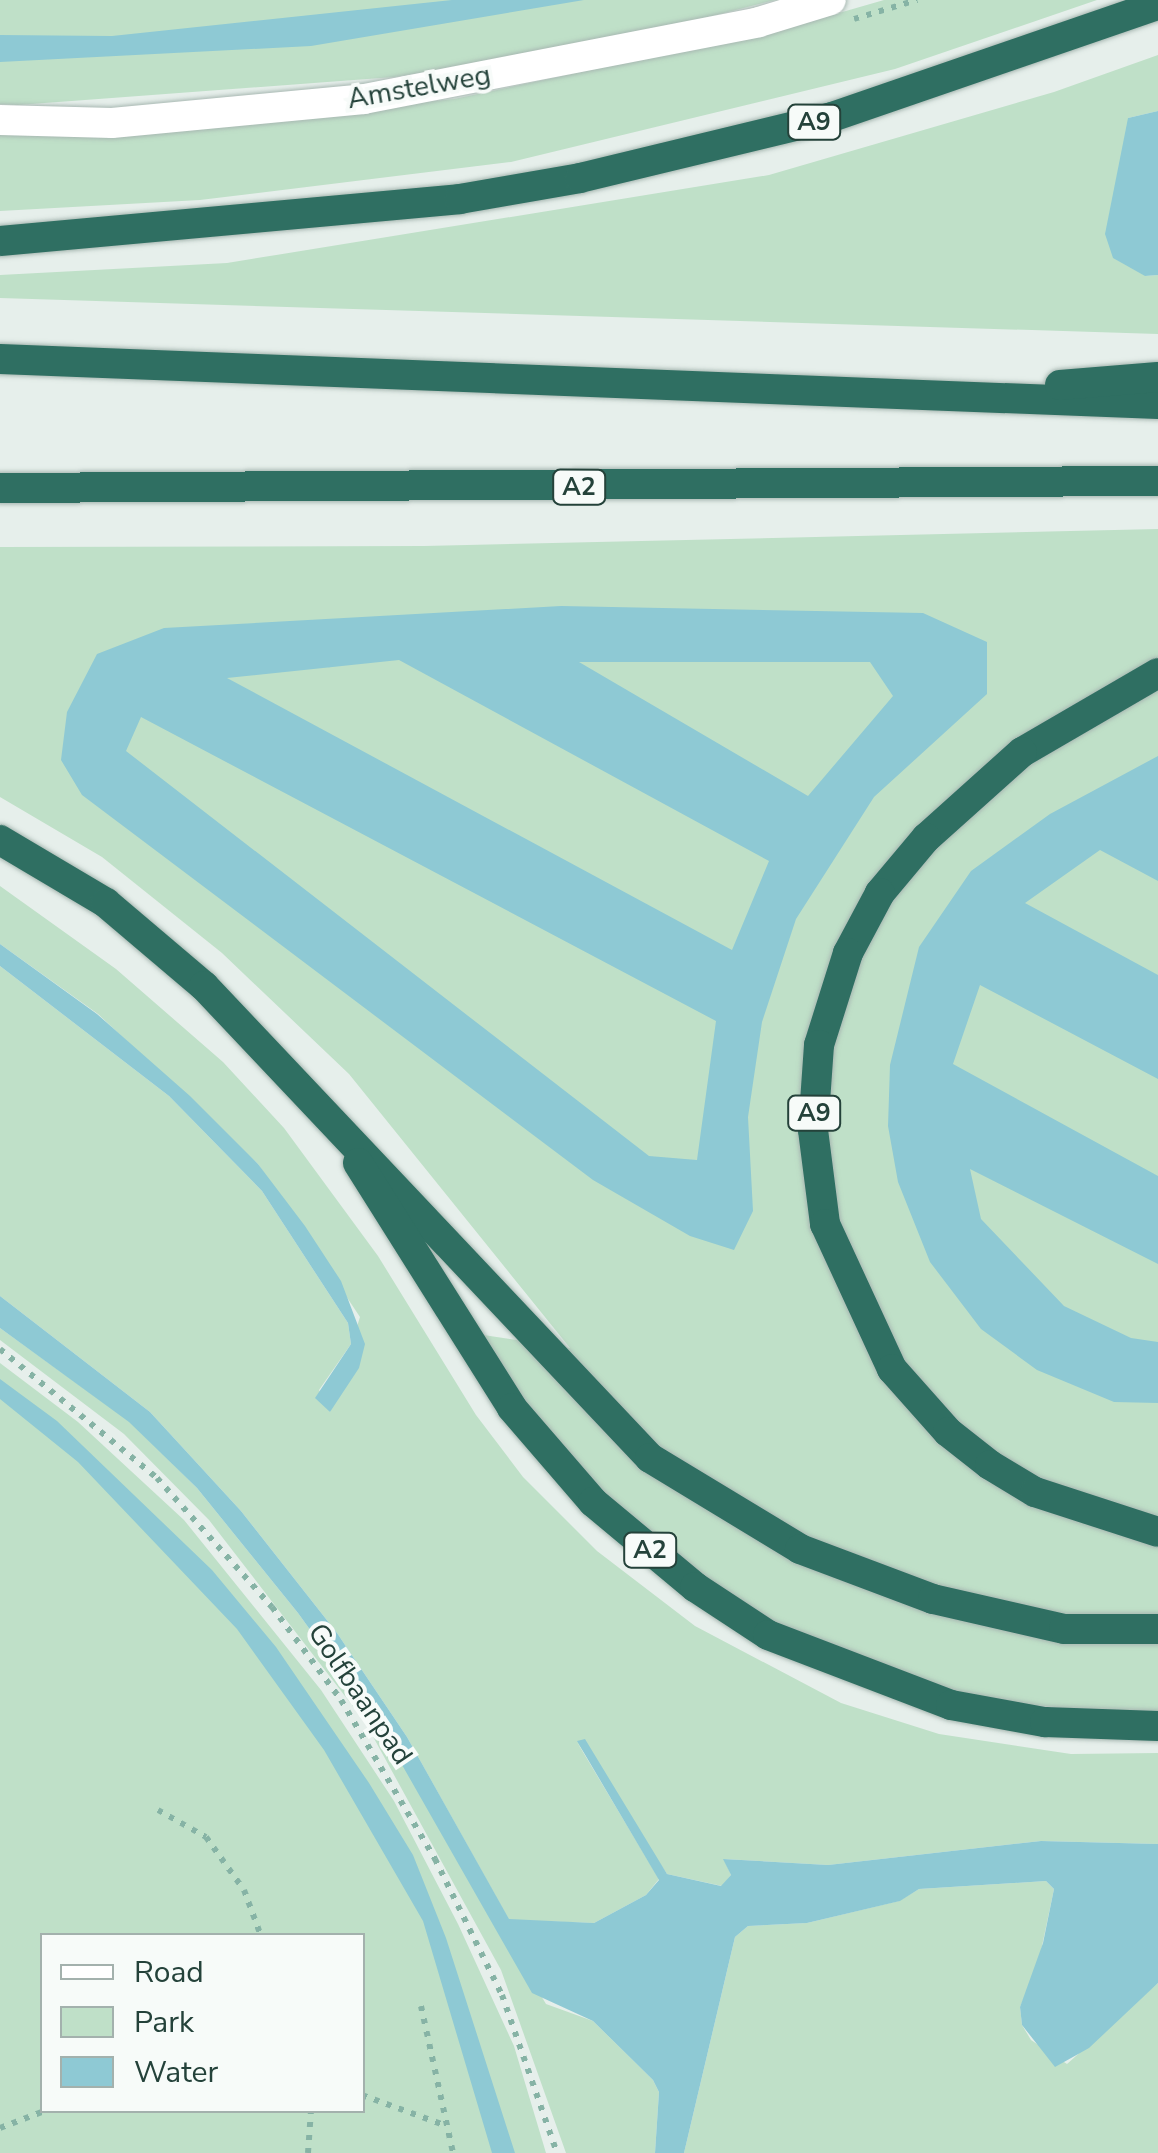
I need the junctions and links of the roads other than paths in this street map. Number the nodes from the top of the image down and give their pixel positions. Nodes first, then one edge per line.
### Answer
1 (831, 0) edge
2 (1158, 5) edge
3 (0, 120) edge
4 (0, 241) edge
5 (0, 360) edge
6 (1158, 377) edge
7 (887, 398) junction
8 (1158, 404) edge
9 (1158, 481) edge
10 (0, 488) edge
11 (1158, 673) edge
12 (0, 840) edge
13 (325, 1109) junction
14 (1158, 1532) edge
15 (1158, 1629) edge
16 (1158, 1726) edge

1 - 3 street, Amstelweg
2 - 4 highway, A9
5 - 7 highway
6 - 7 highway
7 - 8 highway
9 - 10 highway, A2
11 - 14 highway, A9
12 - 13 highway, A2
13 - 15 highway, A2
13 - 16 highway, A2

